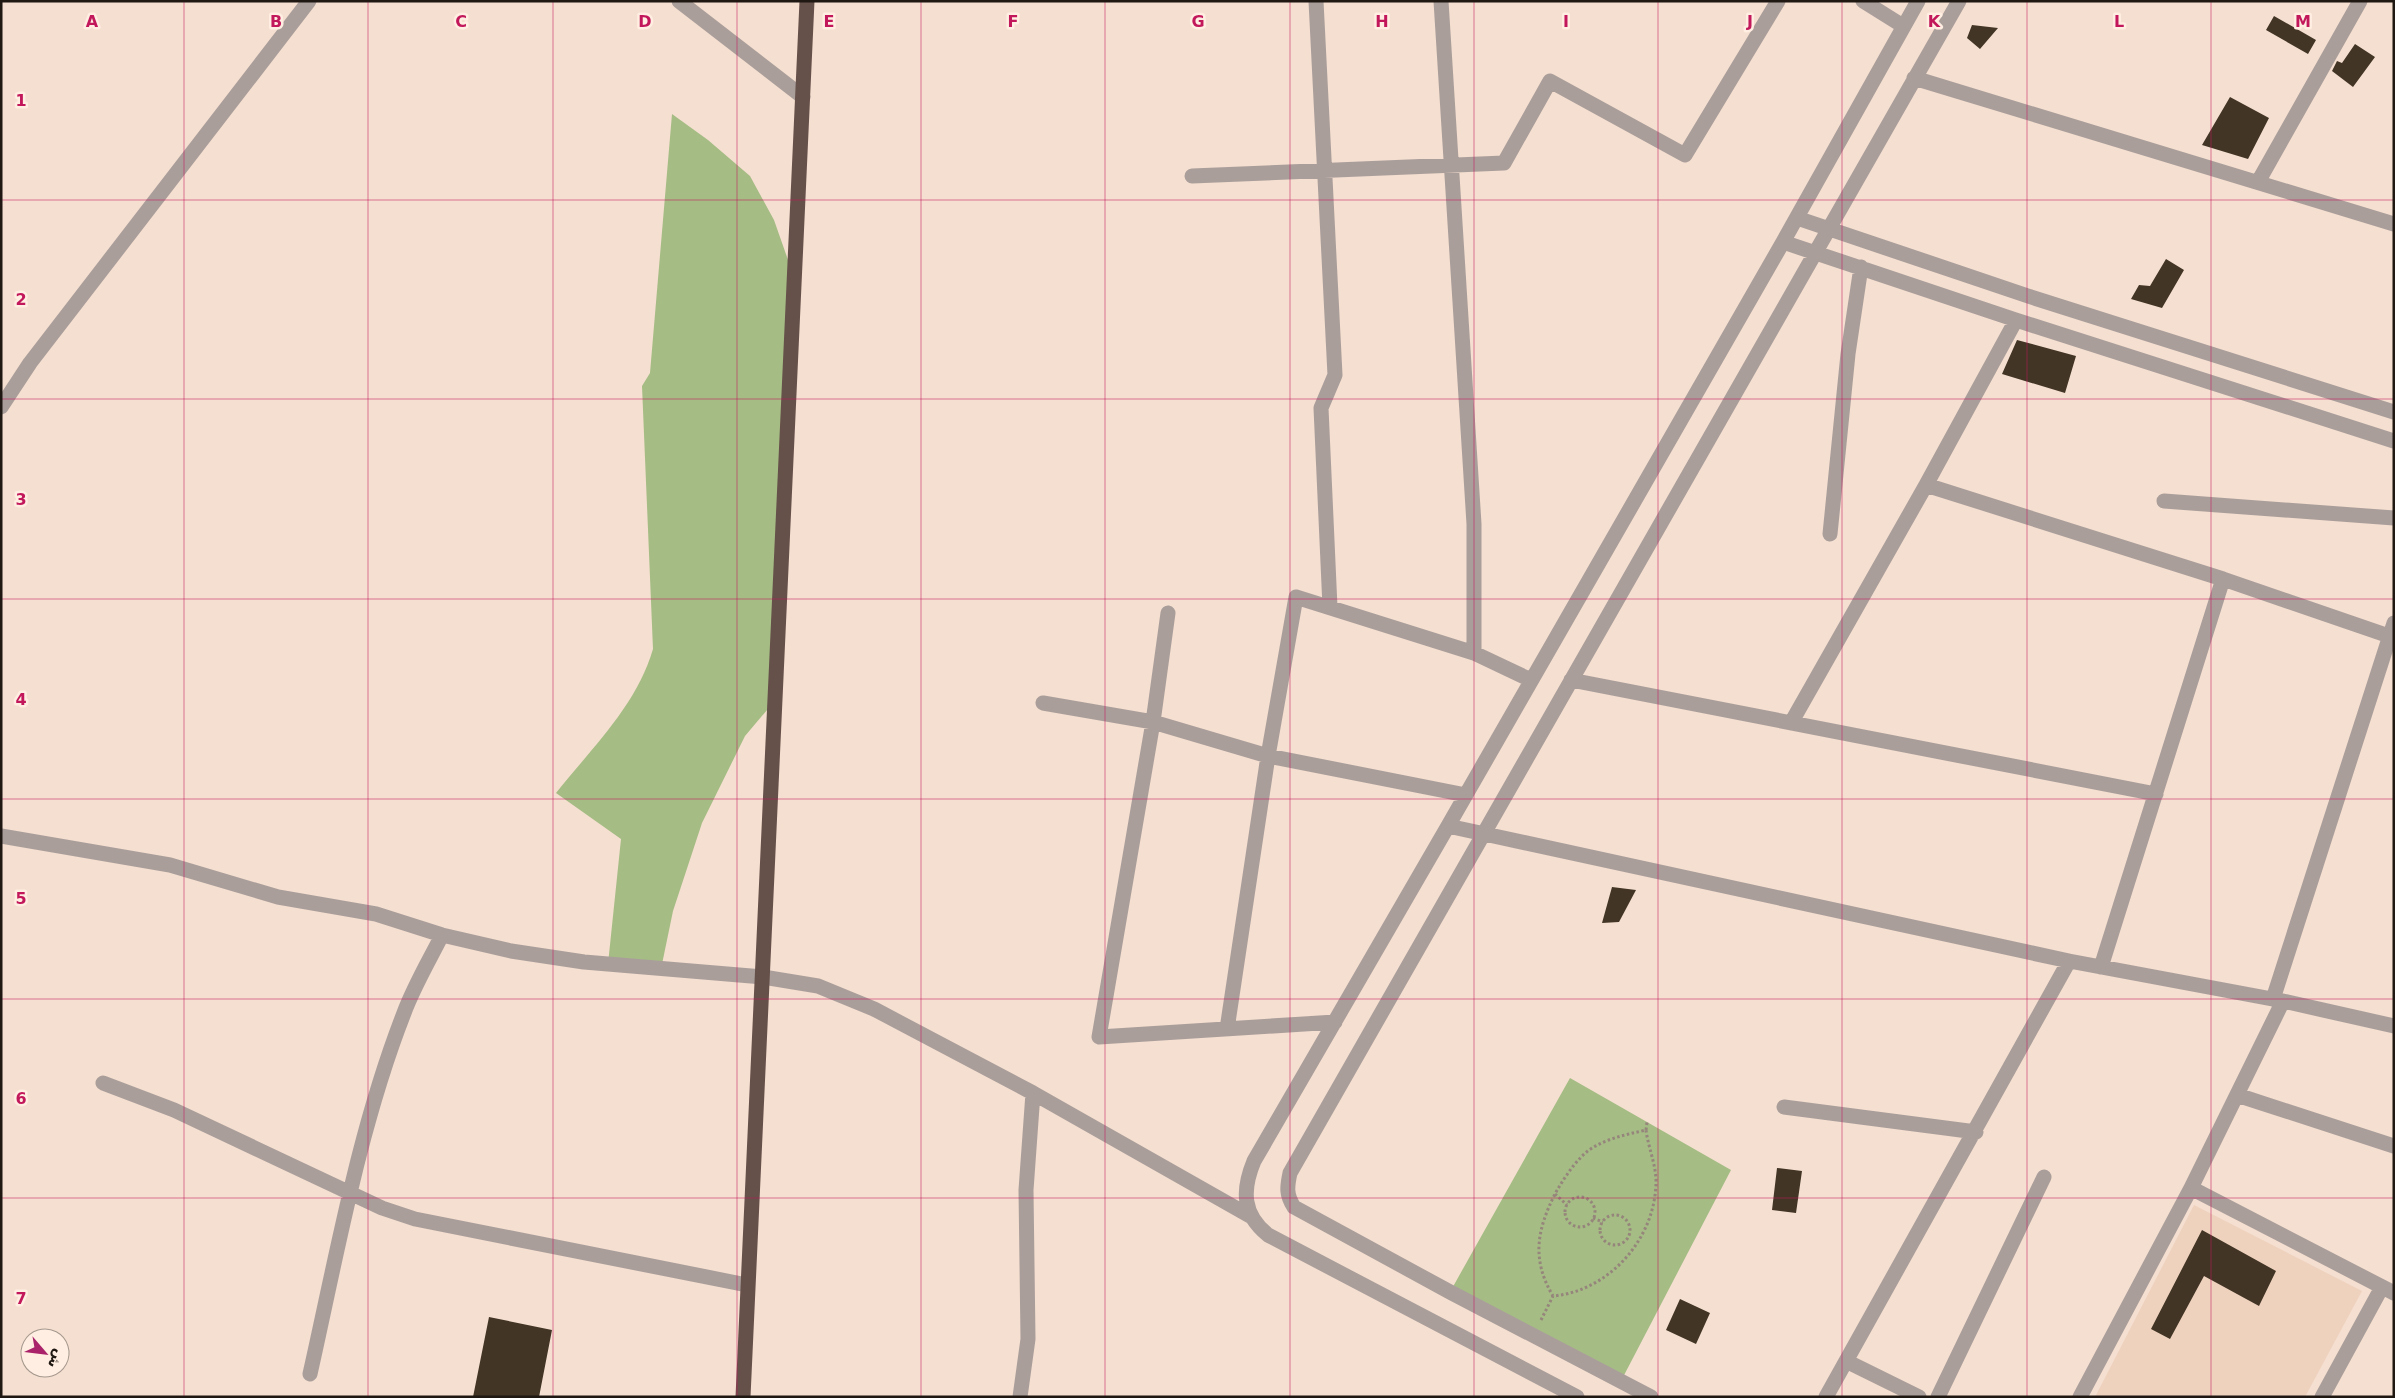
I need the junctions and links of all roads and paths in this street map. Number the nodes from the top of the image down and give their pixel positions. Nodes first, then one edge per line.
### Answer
1 (309, 1) edge
2 (679, 1) edge
3 (807, 1) edge
4 (1316, 1) edge
5 (1441, 1) edge
6 (1778, 1) edge
7 (1863, 1) edge
8 (1918, 1) edge
9 (1958, 1) edge
10 (2360, 1) edge
11 (1904, 26) junction
12 (1914, 78) junction
13 (803, 97) junction
14 (1450, 165) junction
15 (1323, 170) junction
16 (1192, 176) dead end
17 (2258, 182) junction
18 (1797, 218) junction
19 (2394, 224) edge
20 (1829, 229) junction
21 (1783, 242) junction
22 (1816, 252) junction
23 (1861, 268) junction
24 (2016, 320) junction
25 (1, 407) edge
26 (2394, 412) edge
27 (2394, 441) edge
28 (1926, 486) junction
29 (2164, 501) dead end
30 (2394, 518) edge
31 (1830, 534) dead end
32 (2223, 579) junction
33 (1330, 607) junction
34 (1168, 613) dead end
35 (2392, 630) edge
36 (1474, 654) junction
37 (1531, 680) junction
38 (1571, 680) junction
39 (1043, 703) dead end
40 (1153, 722) junction
41 (1791, 723) junction
42 (1268, 756) junction
43 (2156, 794) junction
44 (1466, 795) junction
45 (1448, 826) junction
46 (1483, 833) junction
47 (1, 836) edge
48 (442, 935) junction
49 (2070, 961) junction
50 (2102, 967) junction
51 (763, 977) junction
52 (2278, 1000) junction
53 (1335, 1022) junction
54 (2394, 1026) edge
55 (1227, 1029) junction
56 (103, 1083) dead end
57 (1033, 1093) junction
58 (2237, 1095) junction
59 (1784, 1107) dead end
60 (1647, 1122) dead end
61 (1646, 1130) junction
62 (1976, 1132) junction
63 (2394, 1146) edge
64 (2044, 1176) dead end
65 (2191, 1188) junction
66 (351, 1193) junction
67 (1555, 1194) junction
68 (1567, 1205) junction
69 (1250, 1216) junction
70 (1593, 1218) junction
71 (1602, 1222) junction
72 (1628, 1238) junction
73 (1637, 1243) junction
74 (747, 1285) junction
75 (2388, 1290) edge
76 (1553, 1296) junction
77 (1533, 1336) junction
78 (1846, 1361) junction
79 (310, 1374) dead end
80 (1548, 1390) edge
81 (743, 1397) edge
82 (1020, 1397) edge
83 (1577, 1397) edge
84 (1651, 1397) edge
85 (1826, 1397) edge
86 (1919, 1397) edge
87 (1938, 1397) edge
88 (2080, 1397) edge
89 (2322, 1397) edge

1 - 25 street
2 - 13 street
3 - 13 highway
4 - 15 street
5 - 14 street
6 - 14 street
7 - 11 street
8 - 11 street
9 - 12 street
10 - 17 street
11 - 18 street
12 - 17 street
12 - 20 street
13 - 51 highway
14 - 15 street
14 - 36 street
15 - 16 street
15 - 33 street
17 - 19 street
18 - 20 street
18 - 21 street
20 - 22 street
20 - 26 street
21 - 22 street
21 - 37 street
22 - 23 street
22 - 38 street
23 - 24 street
23 - 31 street
24 - 27 street
24 - 28 street
28 - 32 street
28 - 41 street
29 - 30 street
32 - 35 street
32 - 43 street
33 - 36 street
33 - 42 street
34 - 40 street
35 - 52 street
36 - 37 street
37 - 44 street
38 - 41 street
38 - 46 street
39 - 40 street
40 - 42 street
40 - 55 street
41 - 43 street
42 - 44 street
42 - 55 street
43 - 50 street
44 - 45 street
45 - 46 street
45 - 53 street
46 - 49 street
46 - 77 street
47 - 48 street
48 - 51 street
48 - 66 street
49 - 50 street
49 - 62 street
50 - 52 street
51 - 57 street
51 - 74 highway
52 - 54 street
52 - 58 street
53 - 55 street
53 - 69 street
56 - 66 street
57 - 69 street
57 - 82 street
58 - 63 street
58 - 65 street
59 - 62 street
60 - 61 path
61 - 67 path
61 - 73 path
62 - 78 street
64 - 87 street
65 - 75 street
65 - 88 street
66 - 74 street
66 - 79 street
67 - 68 path
67 - 76 path
68 - 70 path
68 - 70 path
69 - 80 street
70 - 71 path
71 - 72 path
71 - 72 path
72 - 73 path
73 - 76 path
74 - 81 highway
75 - 89 street
76 - 77 path
77 - 84 street
78 - 85 street
78 - 86 street
80 - 83 street

